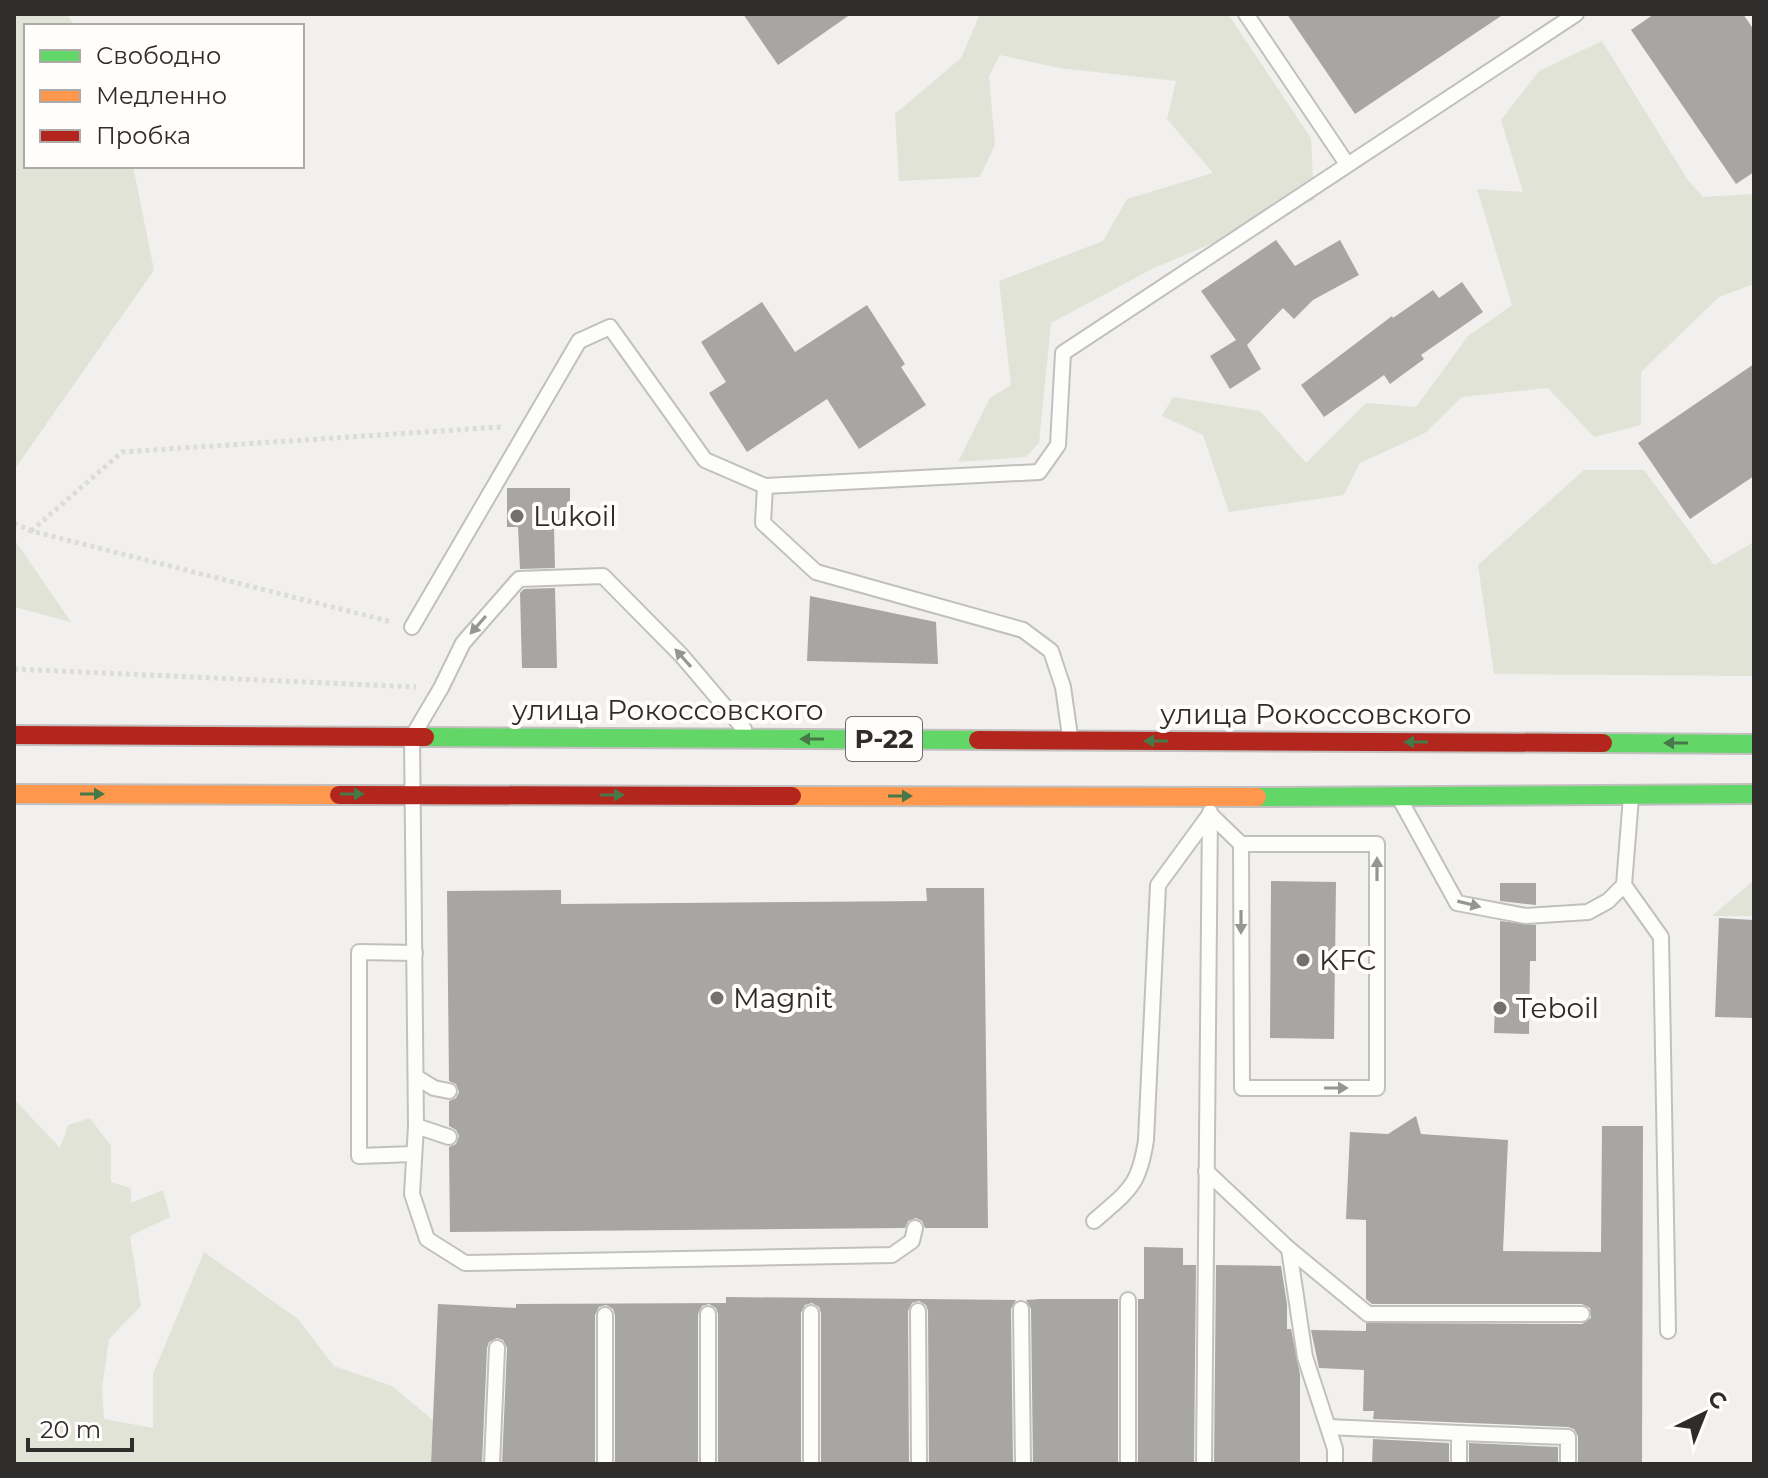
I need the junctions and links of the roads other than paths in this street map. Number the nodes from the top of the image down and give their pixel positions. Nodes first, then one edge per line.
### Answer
1 (1246, 14) edge
2 (1576, 14) edge
3 (1347, 164) junction
4 (765, 486) junction
5 (412, 627) road end
6 (14, 735) edge
7 (412, 737) junction
8 (752, 738) junction
9 (1071, 740) junction
10 (1754, 744) edge
11 (14, 794) edge
12 (412, 794) junction
13 (1631, 794) junction
14 (1754, 794) edge
15 (1398, 796) junction
16 (1210, 806) junction
17 (1241, 844) junction
18 (1624, 885) junction
19 (415, 953) junction
20 (416, 1077) junction
21 (449, 1091) dead end
22 (416, 1126) junction
23 (449, 1137) dead end
24 (413, 1154) junction
25 (1206, 1171) junction
26 (1094, 1221) dead end
27 (915, 1228) dead end
28 (1289, 1249) junction
29 (1128, 1300) dead end
30 (1021, 1309) dead end
31 (918, 1311) dead end
32 (811, 1313) dead end
33 (708, 1314) dead end
34 (1582, 1314) dead end
35 (605, 1315) dead end
36 (1668, 1331) dead end
37 (497, 1348) dead end
38 (1328, 1427) junction
39 (1459, 1433) junction
40 (492, 1464) edge
41 (605, 1464) edge
42 (708, 1464) edge
43 (811, 1464) edge
44 (919, 1464) edge
45 (1023, 1464) edge
46 (1128, 1464) edge
47 (1204, 1464) edge
48 (1335, 1464) edge
49 (1459, 1464) edge
50 (1568, 1464) edge

1 - 3 lane
2 - 3 lane
3 - 4 lane
4 - 5 lane
4 - 9 lane
6 - 7 highway, улица Рокоссовского / Р-22
7 - 8 highway, улица Рокоссовского / Р-22
8 -> 7 lane
7 - 12 lane
9 -> 8 highway, улица Рокоссовского / Р-22
10 -> 9 highway, улица Рокоссовского / Р-22
11 -> 12 highway, Р-22
12 -> 16 highway, Р-22
12 - 19 lane
13 - 14 highway, Р-22
13 - 15 highway, Р-22
13 - 18 lane
15 - 16 highway, Р-22
15 -> 18 lane
16 - 17 lane
16 - 25 lane
16 - 26 lane
17 -> 17 lane
18 - 36 lane
19 - 20 lane
19 - 24 lane
20 - 21 lane
20 - 22 lane
22 - 23 lane
22 - 24 lane
24 - 27 lane
25 - 28 lane
25 - 47 lane
28 - 34 lane
28 - 38 lane
29 - 46 lane
30 - 45 lane
31 - 44 lane
32 - 43 lane
33 - 42 lane
35 - 41 lane
37 - 40 lane
38 - 39 lane
38 - 48 lane
39 - 49 lane
39 - 50 lane

